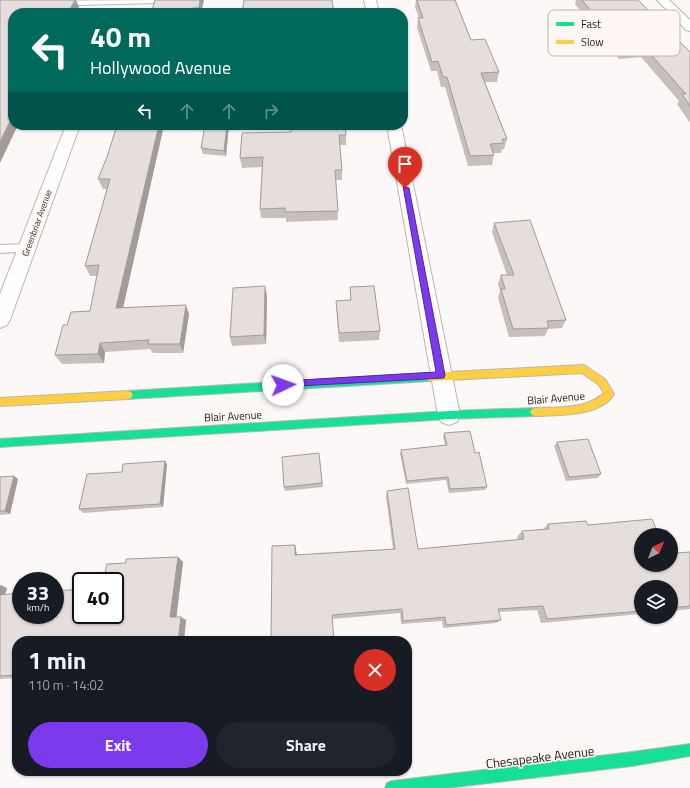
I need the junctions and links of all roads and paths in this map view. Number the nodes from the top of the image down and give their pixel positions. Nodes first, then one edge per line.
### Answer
1 (118, 0) edge
2 (159, 0) edge
3 (663, 0) edge
4 (0, 4) edge
5 (673, 10) edge
6 (680, 17) edge
7 (690, 27) edge
8 (71, 130) edge
9 (395, 130) edge
10 (28, 248) junction
11 (0, 249) edge
12 (0, 320) edge
13 (441, 375) junction
14 (0, 402) edge
15 (449, 415) junction
16 (0, 443) edge
17 (690, 750) edge
18 (392, 788) edge

1 - 2 street
1 - 4 street
3 - 5 street
6 - 7 street
8 - 10 street, Greenbriar Avenue
9 - 13 street
10 - 11 lane
10 - 12 street, Greenbriar Avenue
13 - 14 street, Blair Avenue
13 - 15 street
13 - 15 street, Blair Avenue
15 - 16 street, Blair Avenue
17 - 18 street, Chesapeake Avenue

